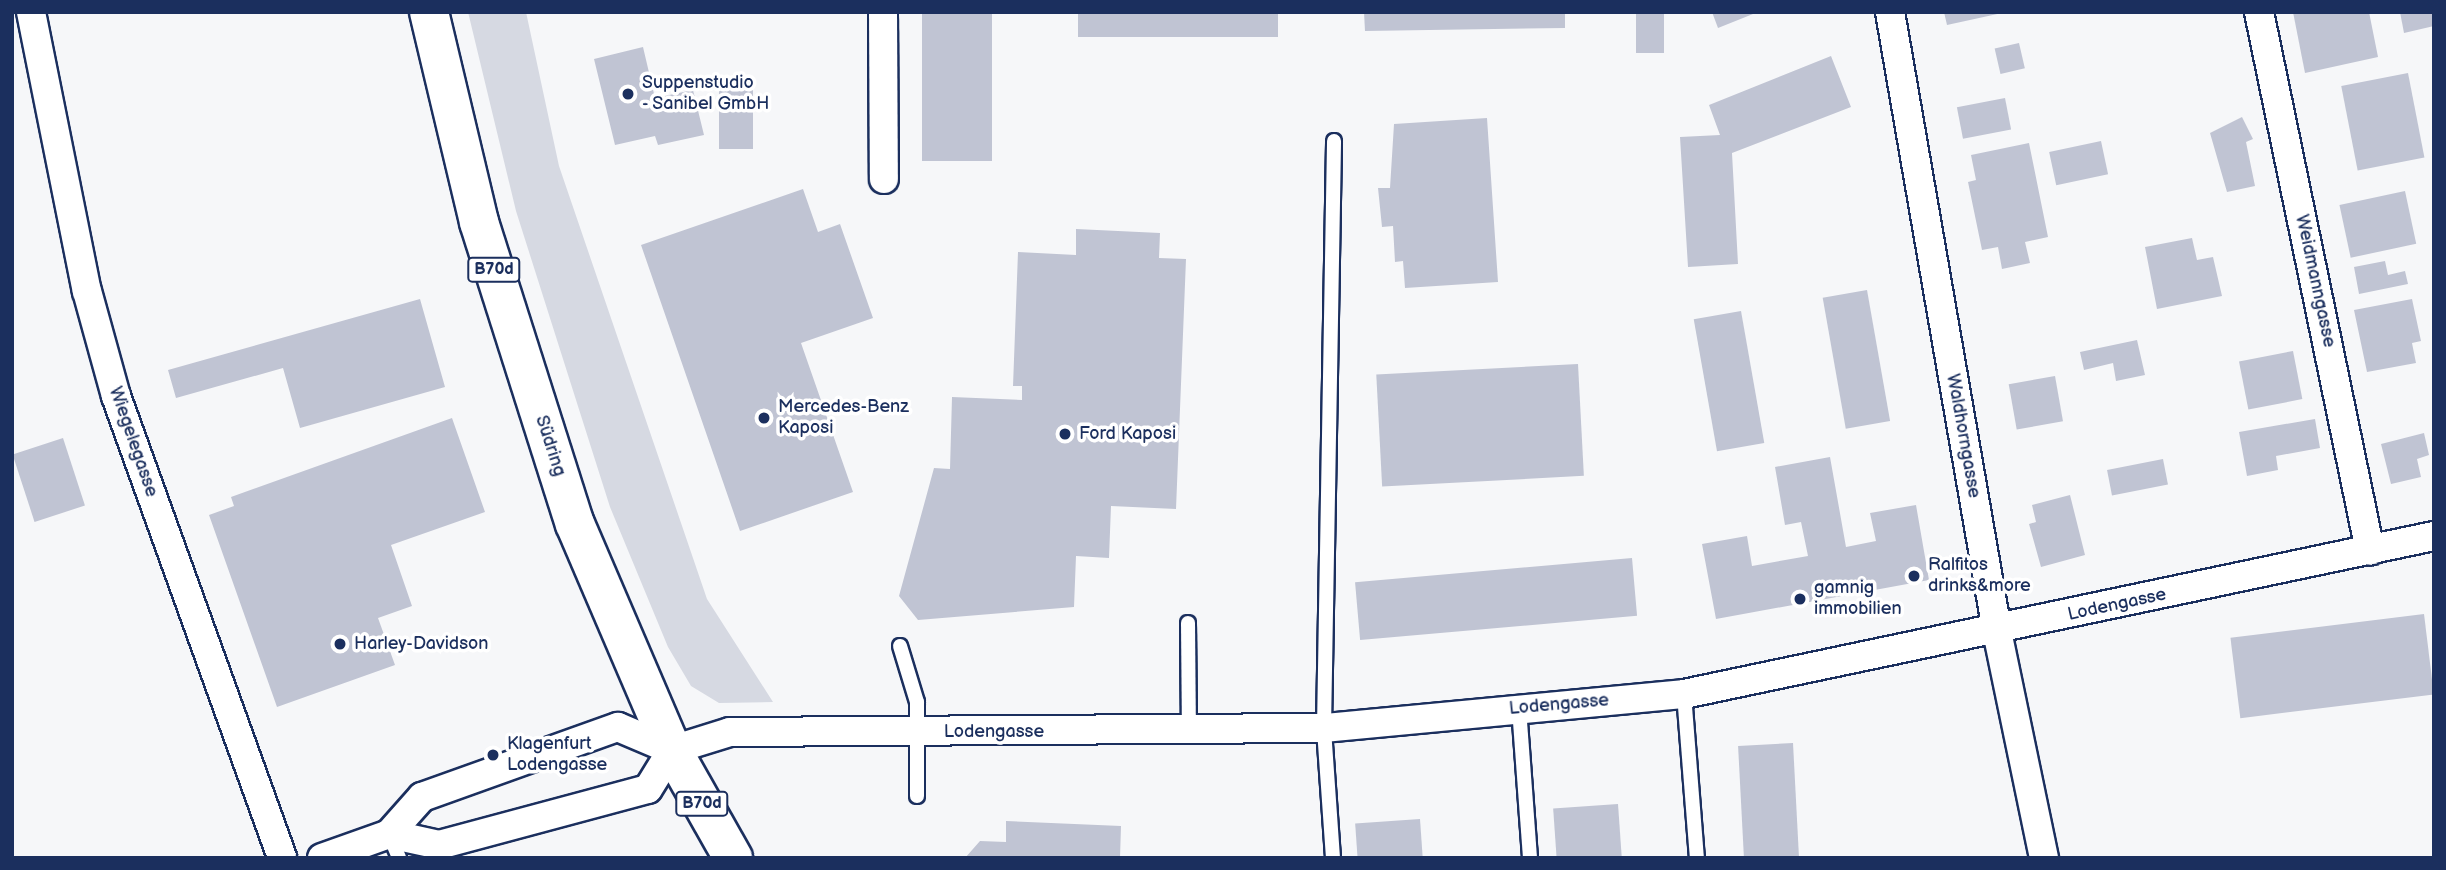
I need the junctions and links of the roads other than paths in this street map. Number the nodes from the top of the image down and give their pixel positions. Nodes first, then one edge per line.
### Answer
1 (31, 12) edge
2 (429, 12) edge
3 (883, 12) edge
4 (1890, 12) edge
5 (2259, 12) edge
6 (1334, 141) dead end
7 (884, 179) dead end
8 (2434, 536) edge
9 (2370, 551) junction
10 (1188, 623) dead end
11 (1997, 631) junction
12 (900, 646) dead end
13 (1684, 694) junction
14 (1519, 708) junction
15 (1324, 728) junction
16 (917, 732) junction
17 (1188, 733) junction
18 (672, 750) junction
19 (917, 796) dead end
20 (394, 846) edge
21 (282, 858) edge
22 (322, 858) edge
23 (733, 858) edge
24 (1334, 858) edge
25 (1530, 858) edge
26 (1697, 858) edge
27 (2044, 858) edge

1 - 21 street, Wiegelegasse
2 - 18 main road, Südring / B70d
3 - 7 street
4 - 11 street, Waldhorngasse
5 - 9 street, Weidmanngasse
6 - 15 lane
8 - 9 street, Lodengasse
9 - 11 street, Lodengasse
10 - 17 lane
11 - 13 street, Lodengasse
11 - 27 street, Waldhorngasse
12 - 16 lane
13 - 14 street, Lodengasse
13 - 26 lane
14 - 15 street, Lodengasse
14 - 25 lane
15 - 17 street, Lodengasse
15 - 24 lane
16 - 17 street, Lodengasse
16 - 18 street, Lodengasse
16 - 19 lane
18 - 20 street
18 - 20 street
18 - 23 main road, Südring / B70d
20 - 22 street

